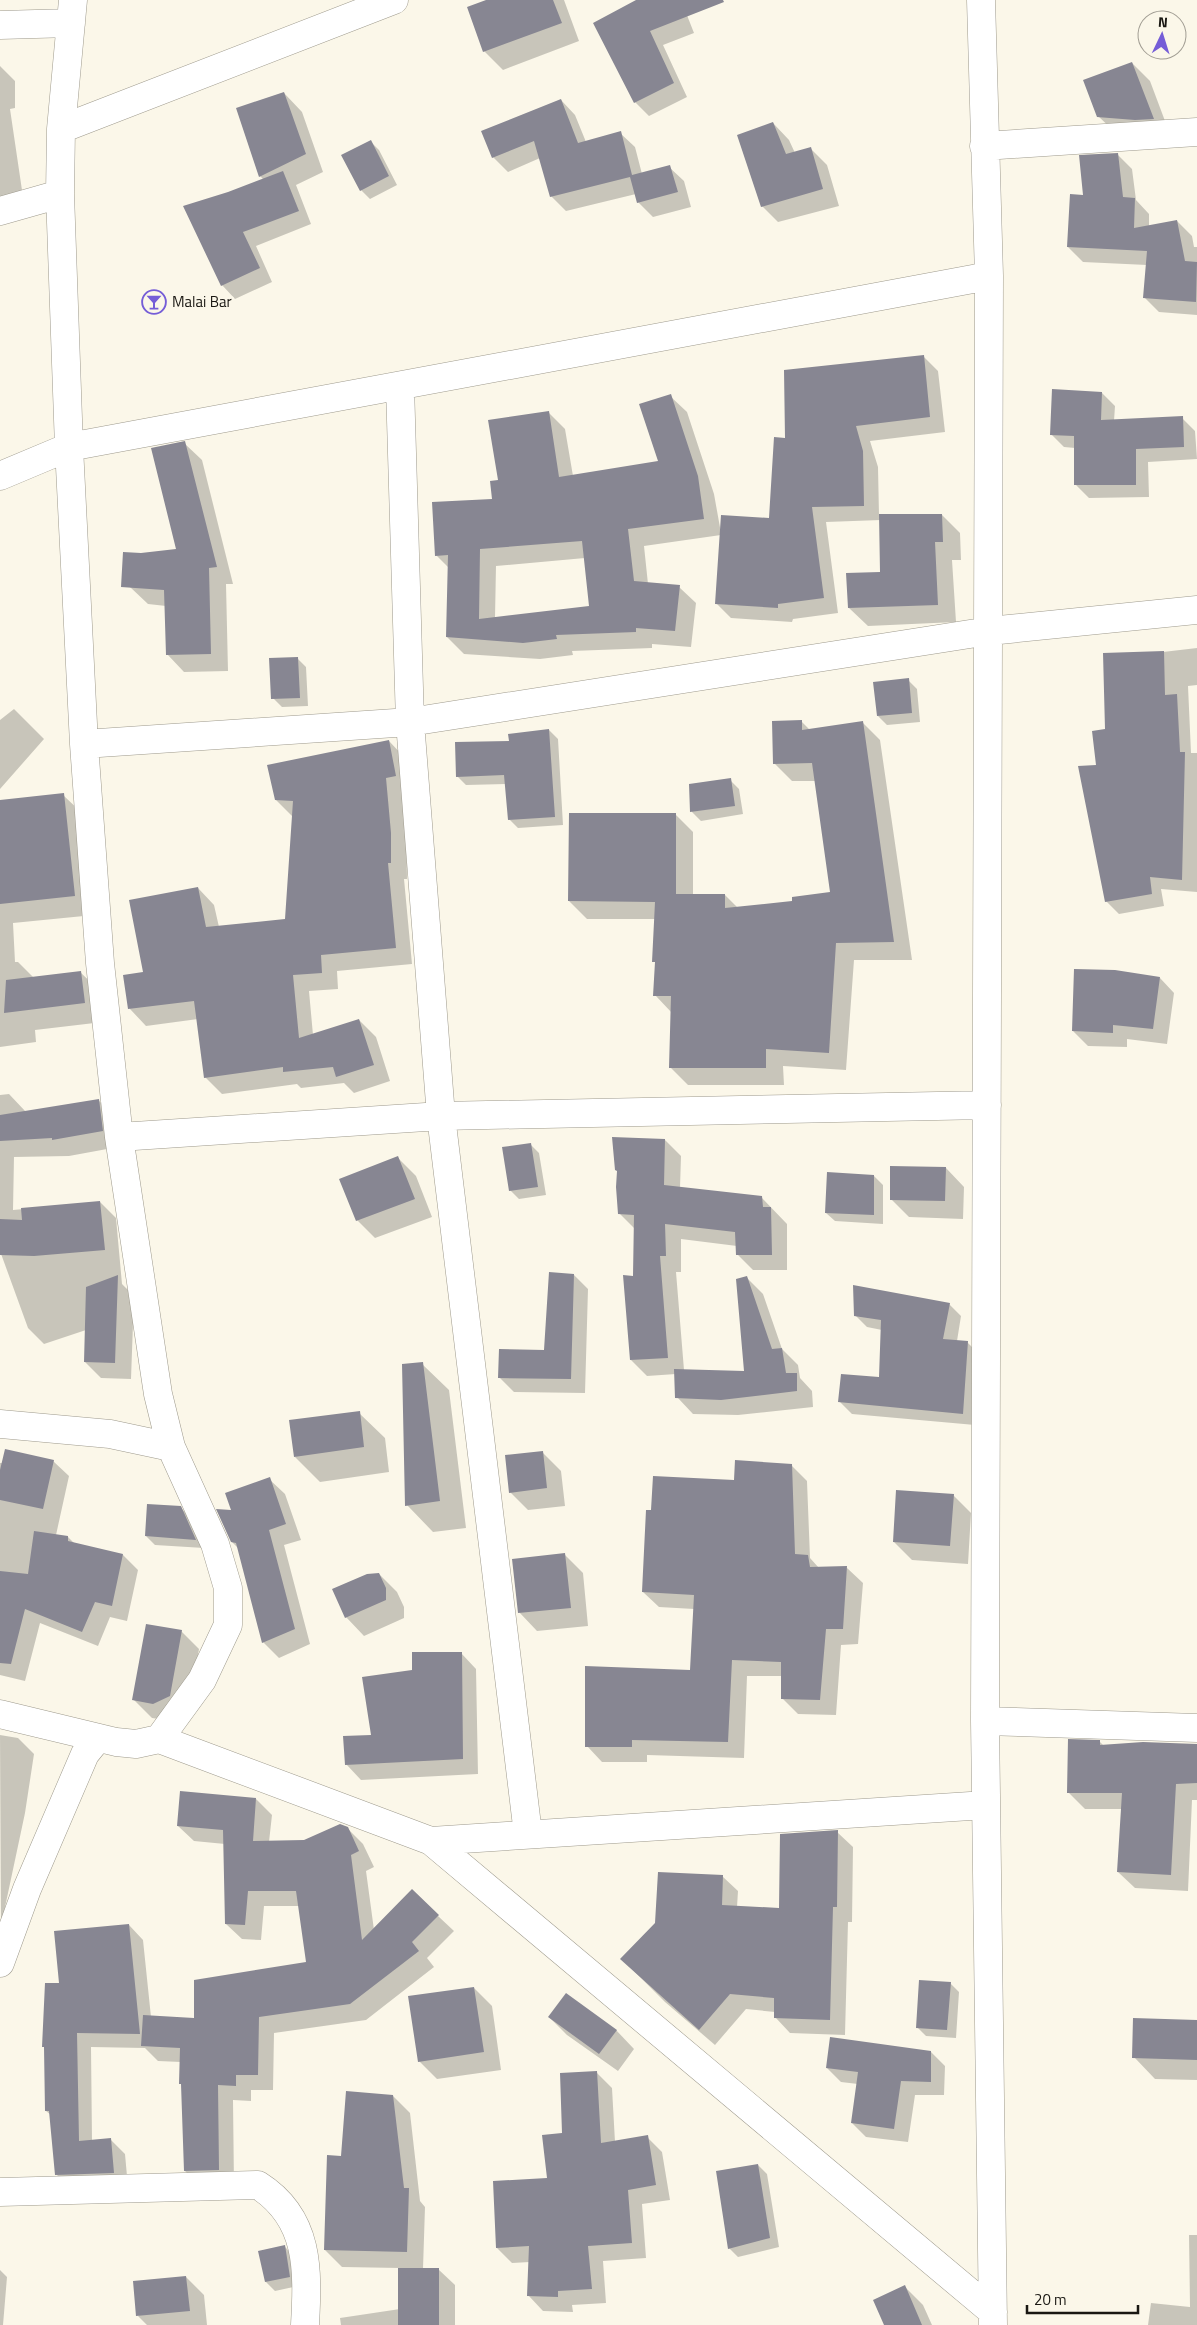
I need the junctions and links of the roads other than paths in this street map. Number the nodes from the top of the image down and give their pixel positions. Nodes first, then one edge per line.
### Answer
1 (394, 0) edge
2 (981, 0) edge
3 (72, 12) edge
4 (0, 25) edge
5 (61, 129) junction
6 (1197, 132) edge
7 (984, 146) junction
8 (60, 194) junction
9 (0, 211) edge
10 (989, 276) junction
11 (400, 386) junction
12 (69, 447) junction
13 (0, 476) edge
14 (1197, 610) edge
15 (989, 631) junction
16 (410, 722) junction
17 (84, 744) junction
18 (988, 1105) junction
19 (441, 1116) junction
20 (119, 1136) junction
21 (0, 1424) edge
22 (171, 1447) junction
23 (0, 1714) edge
24 (986, 1721) junction
25 (1197, 1728) edge
26 (98, 1738) junction
27 (160, 1739) junction
28 (986, 1805) junction
29 (528, 1834) junction
30 (431, 1841) junction
31 (0, 1963) edge
32 (0, 2192) edge
33 (993, 2319) edge
34 (305, 2325) edge

1 - 5 street
2 - 7 street
3 - 4 street
3 - 5 street
5 - 8 street
6 - 7 street
7 - 10 street
8 - 9 street
8 - 12 street
10 - 11 street
10 - 15 street
11 - 12 street
11 - 16 street
12 - 13 street
12 - 17 street
14 - 15 street
15 - 16 street
15 - 18 street
16 - 17 street
16 - 19 street
17 - 20 street
18 - 19 street
18 - 24 street
19 - 20 street
19 - 29 street
20 - 22 street
21 - 22 street
22 - 27 street
23 - 26 street
24 - 25 street
24 - 28 street
26 - 27 street
26 - 31 street
27 - 30 street
28 - 29 street
28 - 33 street
29 - 30 street
30 - 33 street
32 - 34 street

